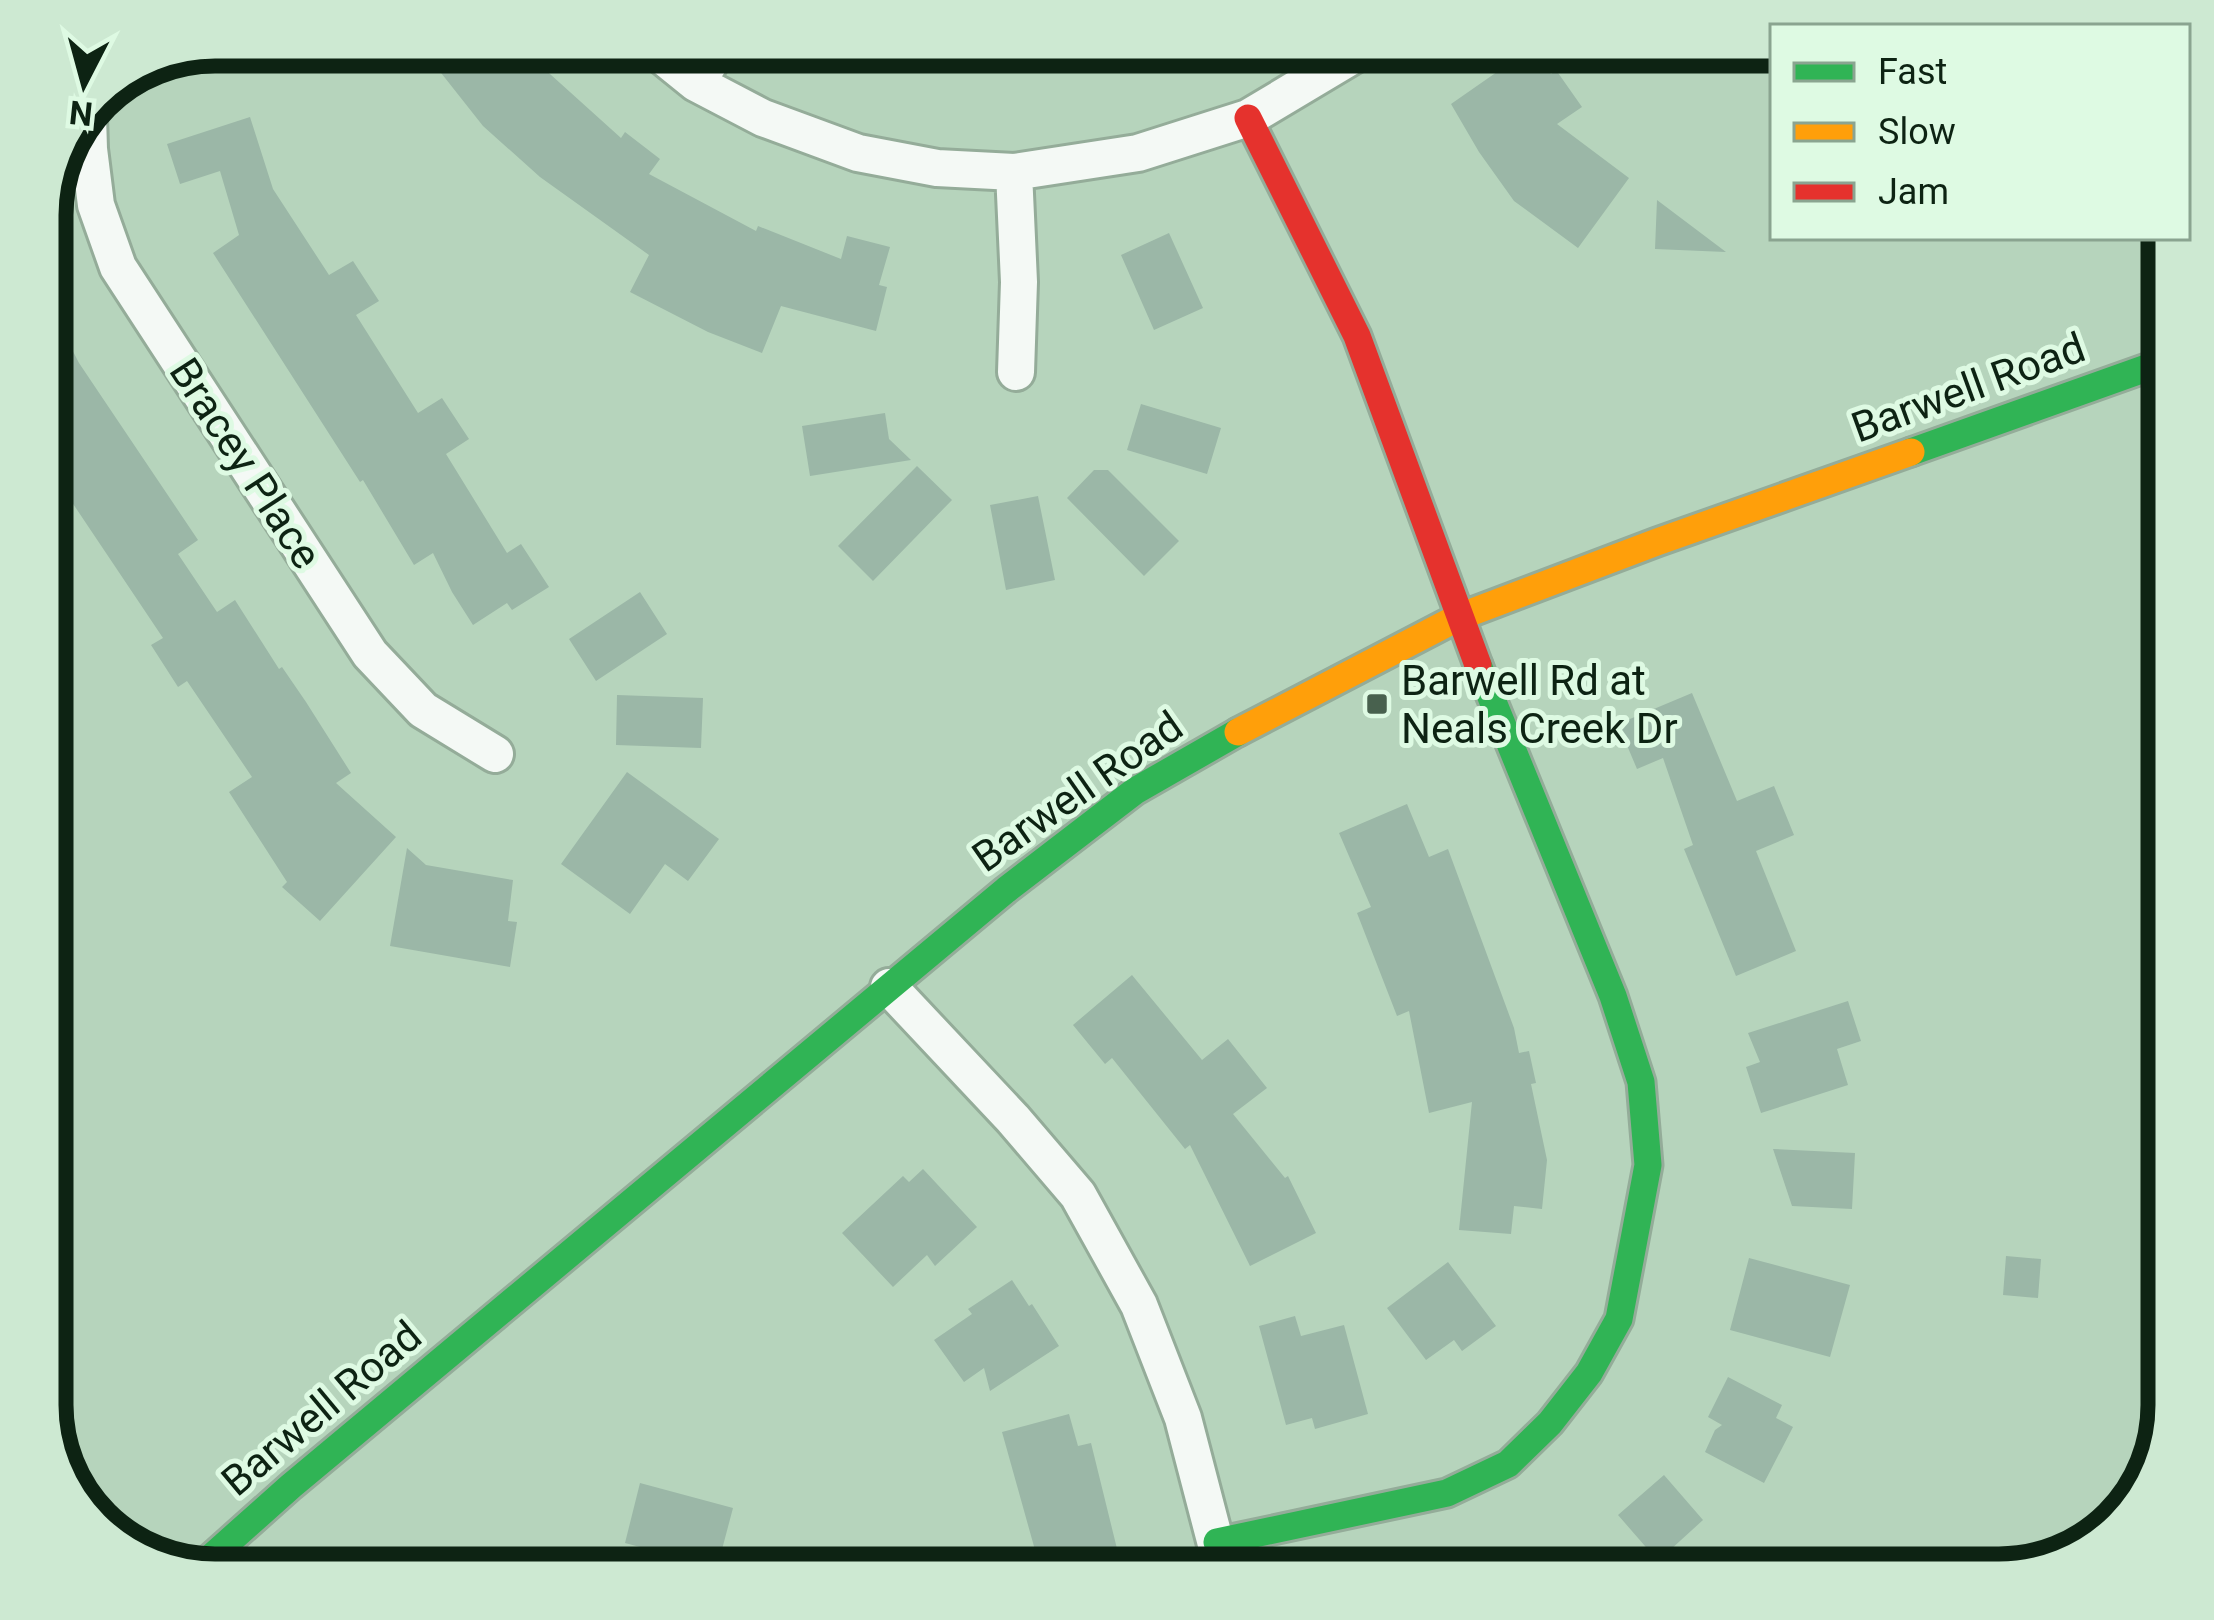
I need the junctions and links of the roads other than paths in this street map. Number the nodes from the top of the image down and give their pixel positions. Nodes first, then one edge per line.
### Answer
1 (676, 66) edge
2 (707, 66) edge
3 (1335, 66) edge
4 (696, 82) junction
5 (1248, 118) junction
6 (89, 144) edge
7 (1014, 172) junction
8 (2148, 367) edge
9 (1016, 372) dead end
10 (1460, 617) junction
11 (495, 754) dead end
12 (889, 987) junction
13 (215, 1554) edge
14 (1219, 1554) edge
15 (1237, 1554) edge

1 - 4 street
2 - 4 street
3 - 5 street
4 - 7 street
5 - 7 street
5 - 10 street
6 - 11 street, Bracey Place
7 - 9 street
8 - 10 street, Barwell Road
10 - 12 street, Barwell Road
10 - 15 street
12 - 13 street, Barwell Road
12 - 14 street

